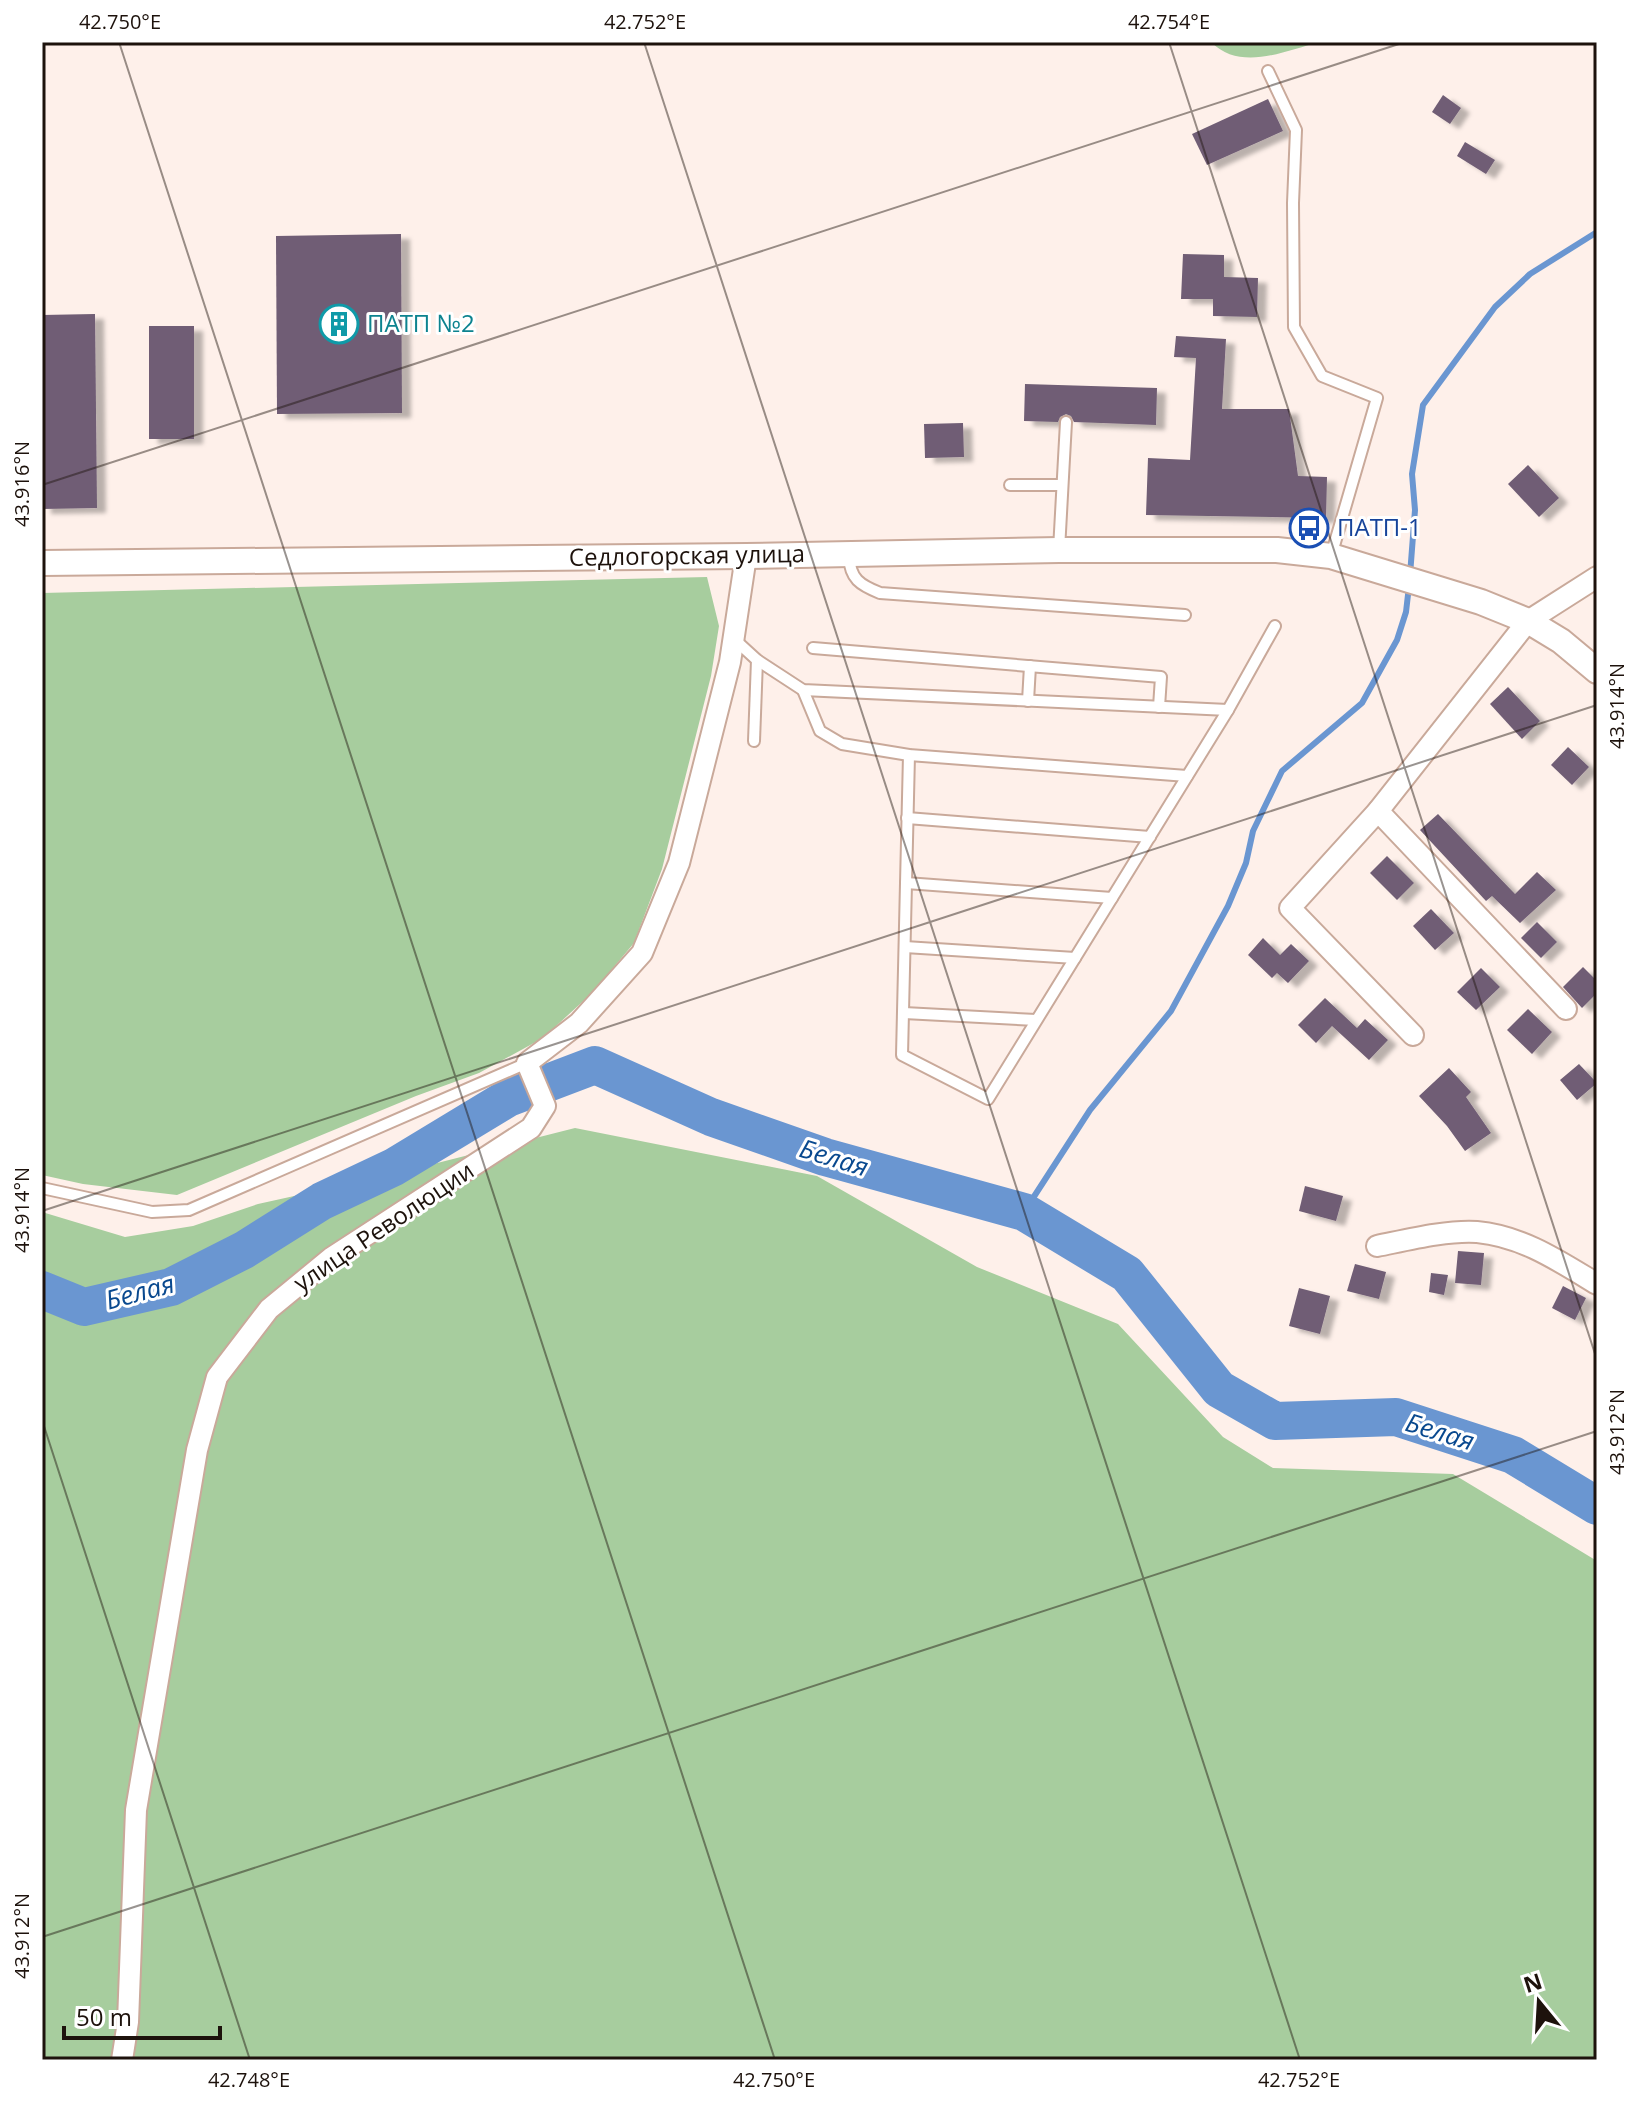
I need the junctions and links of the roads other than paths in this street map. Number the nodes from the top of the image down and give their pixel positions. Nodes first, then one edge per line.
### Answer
1 (1268, 71) dead end
2 (1066, 422) dead end
3 (1010, 485) dead end
4 (1062, 485) junction
5 (1059, 550) junction
6 (849, 554) junction
7 (746, 556) junction
8 (1331, 556) junction
9 (42, 563) edge
10 (1597, 577) edge
11 (1185, 615) dead end
12 (1528, 621) junction
13 (1275, 626) dead end
14 (734, 639) junction
15 (813, 648) dead end
16 (757, 660) junction
17 (1030, 666) junction
18 (1597, 671) edge
19 (803, 690) junction
20 (1028, 701) junction
21 (1159, 707) junction
22 (1228, 710) junction
23 (754, 741) dead end
24 (909, 755) junction
25 (1187, 776) junction
26 (1378, 811) junction
27 (907, 818) junction
28 (1150, 837) junction
29 (906, 883) junction
30 (1112, 898) junction
31 (905, 947) junction
32 (1075, 958) junction
33 (1566, 1009) dead end
34 (904, 1013) junction
35 (1036, 1020) junction
36 (1413, 1035) dead end
37 (527, 1063) junction
38 (42, 1188) edge
39 (1377, 1246) dead end
40 (1597, 1284) edge
41 (122, 2060) edge

1 - 8 lane
2 - 4 lane
3 - 4 lane
4 - 5 lane
5 - 6 street, Седлогорская улица
5 - 8 street, Седлогорская улица
6 - 7 street, Седлогорская улица
6 - 11 lane
7 - 9 street, Седлогорская улица
7 - 14 street
8 - 12 street, Седлогорская улица
10 - 12 street
12 - 18 street, Седлогорская улица
12 - 26 street
13 - 22 lane
14 - 16 lane
14 - 37 street
15 - 17 lane
16 - 19 lane
16 - 23 lane
17 - 20 lane
17 - 21 lane
19 - 20 lane
19 - 24 lane
20 - 21 lane
21 - 22 lane
22 - 25 lane
24 - 25 lane
24 - 27 lane
25 - 28 lane
26 - 33 street
26 - 36 street
27 - 28 lane
27 - 29 lane
28 - 30 lane
29 - 30 lane
29 - 31 lane
30 - 32 lane
31 - 32 lane
31 - 34 lane
32 - 35 lane
34 - 35 lane
34 - 35 lane
37 - 38 lane
37 - 41 street, улица Революции
39 - 40 street

